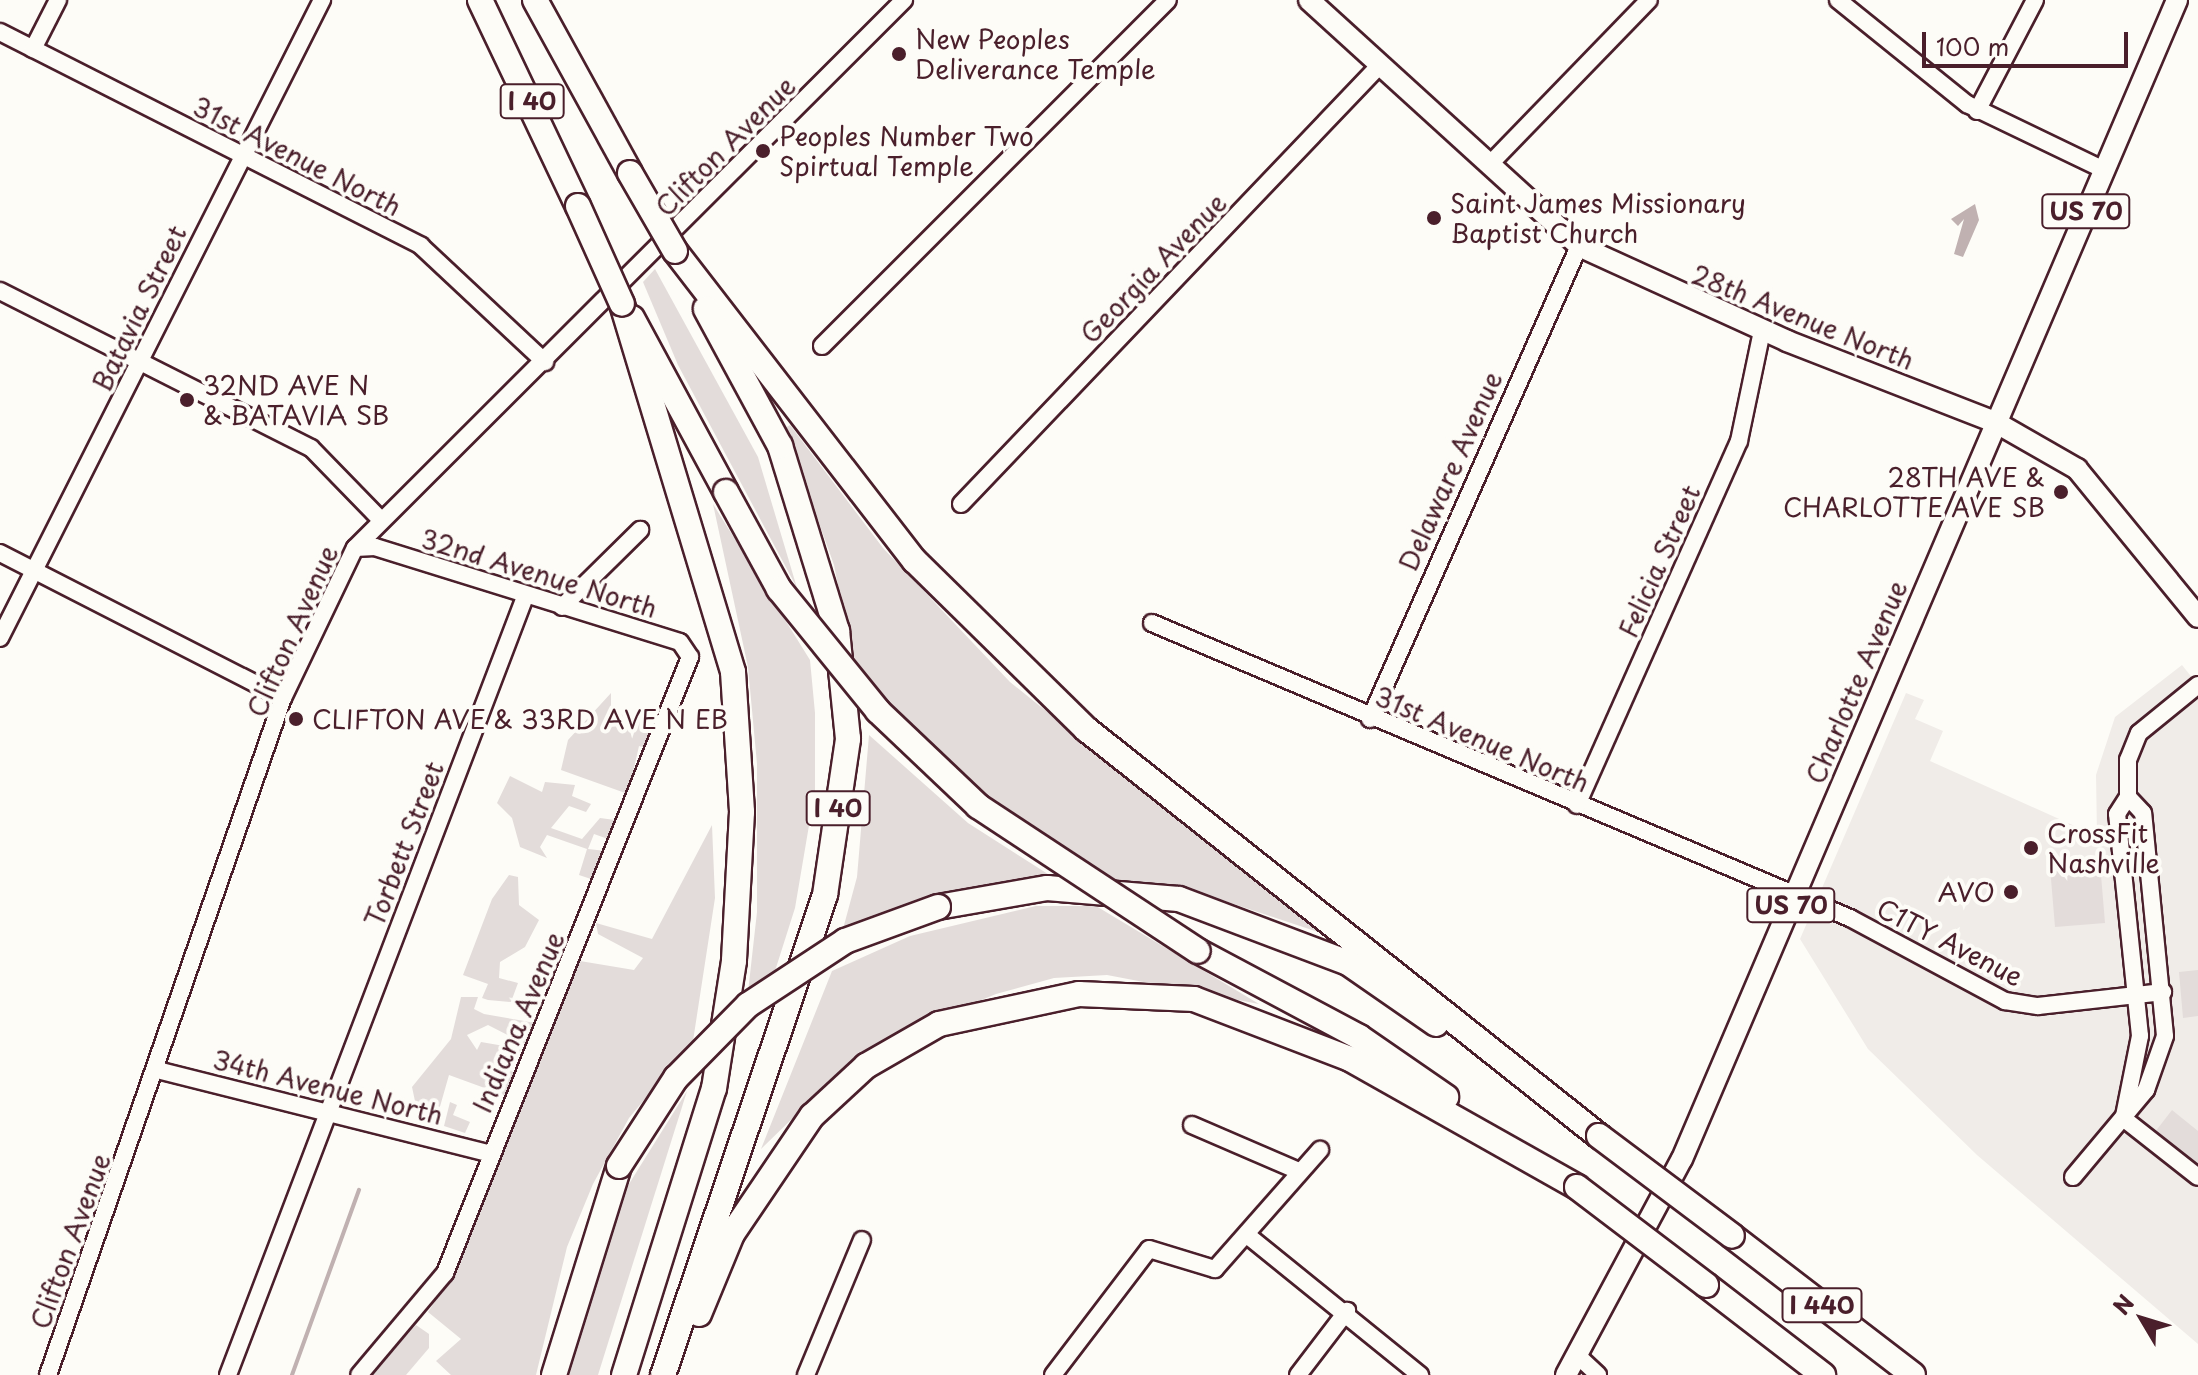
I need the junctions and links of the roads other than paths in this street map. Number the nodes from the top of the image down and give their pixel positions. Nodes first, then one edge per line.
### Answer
1 (58, 0) edge
2 (322, 0) edge
3 (480, 0) edge
4 (535, 0) edge
5 (904, 0) edge
6 (1168, 0) edge
7 (1309, 0) edge
8 (1649, 0) edge
9 (1838, 0) edge
10 (2035, 0) edge
11 (2177, 0) edge
12 (0, 32) edge
13 (33, 49) junction
14 (1380, 65) junction
15 (1977, 111) junction
16 (241, 155) junction
17 (1490, 164) junction
18 (2104, 170) junction
19 (1579, 246) junction
20 (675, 251) junction
21 (0, 291) edge
22 (622, 305) junction
23 (1762, 331) junction
24 (822, 346) dead end
25 (545, 362) junction
26 (139, 363) junction
27 (1995, 422) junction
28 (961, 504) dead end
29 (380, 519) junction
30 (640, 530) dead end
31 (355, 548) junction
32 (0, 553) edge
33 (34, 570) junction
34 (525, 597) junction
35 (562, 607) junction
36 (2198, 617) edge
37 (1152, 623) dead end
38 (0, 638) edge
39 (688, 667) joint
40 (2198, 685) edge
41 (283, 698) junction
42 (1370, 719) junction
43 (2128, 797) junction
44 (1577, 805) junction
45 (1795, 896) junction
46 (2163, 992) junction
47 (2136, 995) junction
48 (157, 1070) junction
49 (328, 1108) junction
50 (2123, 1118) junction
51 (1192, 1125) dead end
52 (1599, 1136) junction
53 (1320, 1150) dead end
54 (487, 1153) junction
55 (1299, 1171) junction
56 (2073, 1177) dead end
57 (2198, 1177) edge
58 (1577, 1187) junction
59 (1247, 1235) junction
60 (862, 1240) dead end
61 (1347, 1311) junction
62 (1579, 1357) junction
63 (48, 1375) edge
64 (228, 1375) edge
65 (359, 1375) edge
66 (554, 1375) edge
67 (624, 1375) edge
68 (663, 1375) edge
69 (673, 1375) edge
70 (806, 1375) edge
71 (1053, 1375) edge
72 (1298, 1375) edge
73 (1420, 1375) edge
74 (1566, 1375) edge
75 (1598, 1375) edge
76 (1823, 1375) edge
77 (1913, 1375) edge

1 - 13 street
2 - 16 street, Batavia Street
3 - 22 highway, I 40, bridge
4 - 20 highway, I 40, bridge
5 - 25 street, Clifton Avenue
6 - 24 street
7 - 14 main road, 28th Avenue North
8 - 17 street
9 - 15 street
10 - 15 street
11 - 18 main road, Charlotte Avenue / US 70
12 - 13 street, 31st Avenue North
13 - 16 street, 31st Avenue North
14 - 17 main road, 28th Avenue North
14 - 28 street, Georgia Avenue
15 - 18 street
16 - 25 street, 31st Avenue North
16 - 26 street, Batavia Street
17 - 19 main road, 28th Avenue North
18 - 27 main road, Charlotte Avenue / US 70
19 - 23 main road, 28th Avenue North
19 - 42 street, Delaware Avenue
20 - 52 highway
20 - 68 highway, I 40
21 - 26 street
22 - 58 highway, bridge
22 - 67 highway, I 40
23 - 27 main road, 28th Avenue North
23 - 44 street, Felicia Street
25 - 29 street, Clifton Avenue
26 - 29 street
26 - 33 street, Batavia Street
27 - 36 main road, 28th Avenue North
27 - 45 main road, Charlotte Avenue / US 70
29 - 31 street, Clifton Avenue
30 - 35 street
31 - 34 street, 32nd Avenue North
31 - 41 street, Clifton Avenue
32 - 33 street
33 - 38 street, Batavia Street
33 - 41 street
34 - 35 street, 32nd Avenue North
34 - 49 street, Torbett Street
35 - 39 street, 32nd Avenue North
37 - 42 street, 31st Avenue North
39 - 54 street, Indiana Avenue
40 - 43 street
41 - 48 street, Clifton Avenue
42 - 44 street, 31st Avenue North
43 - 46 street
43 - 47 street
44 - 45 street, 31st Avenue North
45 - 47 street, C1TY Avenue
45 - 62 main road, Charlotte Avenue / US 70
46 - 47 street, C1TY Avenue
46 - 50 street
47 - 50 street
48 - 49 street, 34th Avenue North
48 - 63 street, Clifton Avenue
49 - 54 street, 34th Avenue North
49 - 64 street, Torbett Street
50 - 56 street
50 - 57 street
51 - 55 street
52 - 66 highway, bridge
52 - 77 highway, I 440, bridge
53 - 55 street
54 - 65 street, Indiana Avenue
55 - 59 street
58 - 69 highway
58 - 76 highway, I 440, bridge
59 - 61 street
59 - 71 street
60 - 70 street
61 - 72 street
61 - 73 street
62 - 74 main road, Charlotte Avenue / US 70
62 - 75 street

